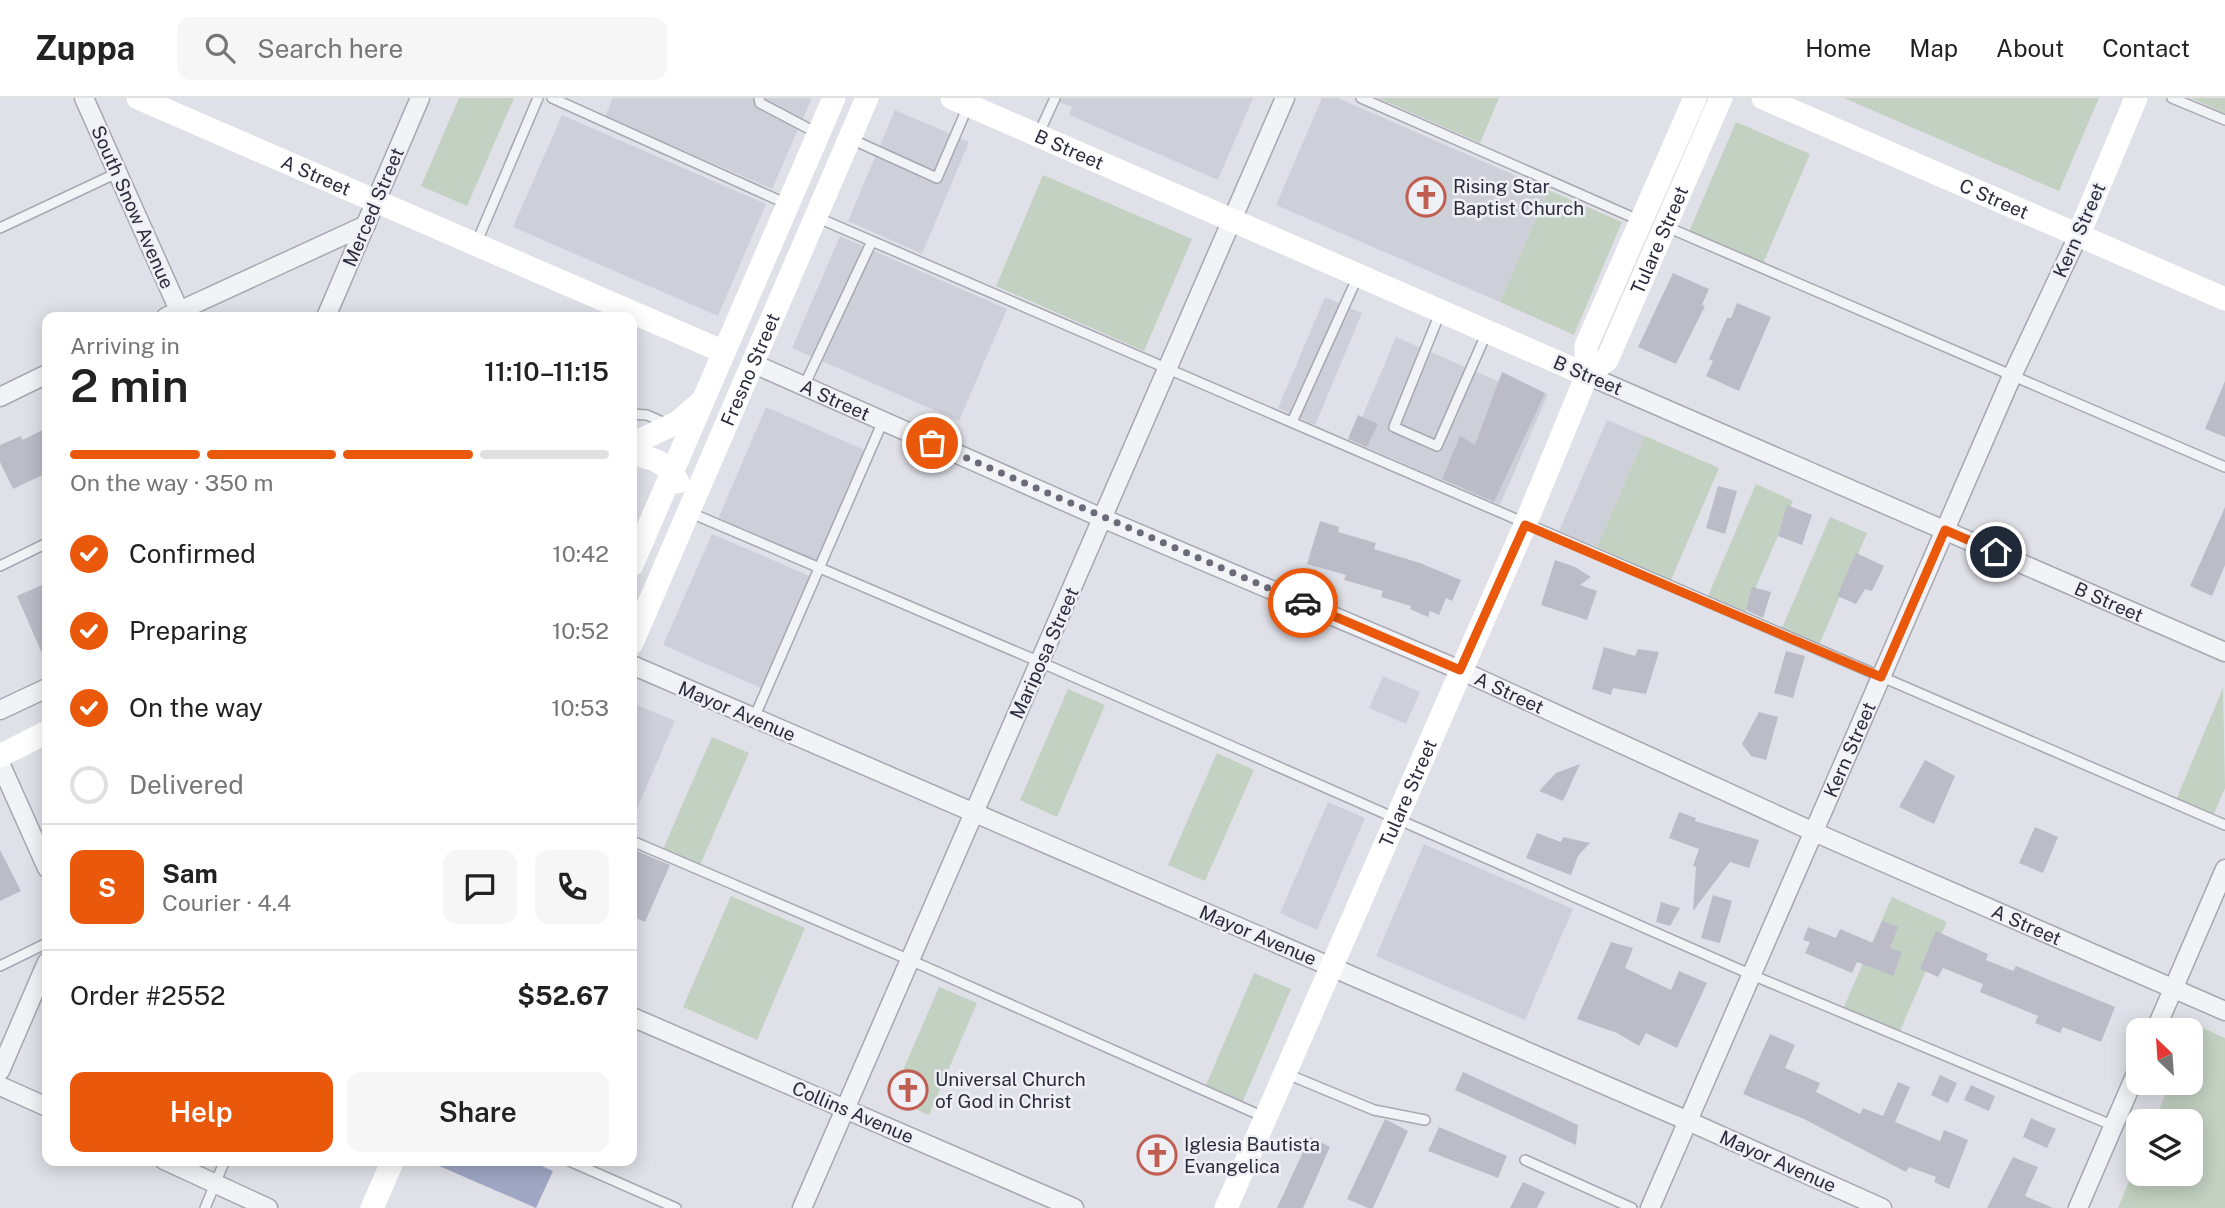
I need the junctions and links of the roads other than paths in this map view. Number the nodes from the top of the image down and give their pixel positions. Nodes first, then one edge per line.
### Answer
1 (85, 98) edge
2 (138, 98) edge
3 (420, 98) edge
4 (538, 98) edge
5 (552, 98) edge
6 (759, 98) edge
7 (834, 98) edge
8 (867, 98) edge
9 (1055, 98) edge
10 (1285, 98) edge
11 (1362, 98) edge
12 (1695, 98) edge
13 (1721, 98) edge
14 (1763, 98) edge
15 (2136, 98) edge
16 (2172, 98) edge
17 (960, 102) edge
18 (2225, 120) edge
19 (818, 134) junction
20 (1038, 136) junction
21 (850, 139) junction
22 (117, 173) junction
23 (375, 202) junction
24 (789, 204) junction
25 (816, 217) junction
26 (1641, 221) junction
27 (1231, 222) junction
28 (366, 225) junction
29 (1665, 226) junction
30 (0, 228) edge
31 (2078, 236) junction
32 (872, 241) junction
33 (475, 245) junction
34 (1358, 276) junction
35 (2225, 299) edge
36 (175, 312) edge
37 (182, 312) edge
38 (328, 312) edge
39 (631, 312) edge
40 (1440, 313) junction
41 (637, 315) edge
42 (1487, 332) junction
43 (724, 352) junction
44 (752, 363) junction
45 (1168, 369) junction
46 (1587, 375) junction
47 (42, 376) edge
48 (2012, 376) junction
49 (804, 386) junction
50 (0, 397) edge
51 (705, 398) junction
52 (637, 414) edge
53 (883, 421) junction
54 (1292, 422) junction
55 (669, 426) junction
56 (637, 442) edge
57 (637, 455) edge
58 (2225, 467) edge
59 (672, 471) junction
60 (689, 512) junction
61 (1102, 518) junction
62 (1525, 525) junction
63 (1945, 530) junction
64 (42, 545) edge
65 (637, 553) edge
66 (0, 566) edge
67 (820, 568) junction
68 (657, 584) junction
69 (637, 631) edge
70 (2225, 652) edge
71 (1040, 662) junction
72 (637, 667) edge
73 (1460, 670) junction
74 (1881, 677) junction
75 (42, 690) edge
76 (0, 710) edge
77 (754, 718) junction
78 (42, 734) edge
79 (0, 755) edge
80 (0, 763) edge
81 (8, 803) edge
82 (974, 814) junction
83 (1395, 819) junction
84 (2225, 825) edge
85 (1814, 832) junction
86 (637, 843) edge
87 (42, 861) edge
88 (2225, 869) edge
89 (42, 945) edge
90 (910, 960) junction
91 (0, 966) edge
92 (1329, 966) junction
93 (42, 974) edge
94 (1752, 975) junction
95 (2173, 989) junction
96 (2225, 1011) edge
97 (2161, 1018) edge
98 (637, 1019) edge
99 (0, 1071) edge
100 (1285, 1073) junction
101 (0, 1086) edge
102 (2127, 1096) edge
103 (42, 1105) edge
104 (845, 1108) junction
105 (1266, 1118) junction
106 (1425, 1120) dead end
107 (1688, 1121) junction
108 (2114, 1126) junction
109 (1525, 1160) dead end
110 (177, 1166) edge
111 (222, 1166) edge
112 (390, 1166) edge
113 (581, 1166) edge
114 (215, 1184) junction
115 (205, 1208) edge
116 (268, 1208) edge
117 (372, 1208) edge
118 (676, 1208) edge
119 (802, 1208) edge
120 (1074, 1208) edge
121 (1226, 1208) edge
122 (1632, 1208) edge
123 (1650, 1208) edge
124 (1882, 1208) edge
125 (2078, 1208) edge

1 - 22 street, South Snow Avenue
2 - 23 main road, A Street
3 - 23 street, Merced Street
4 - 33 lane
5 - 24 lane
6 - 19 lane
7 - 19 main road, Fresno Street
8 - 21 main road, Fresno Street
9 - 20 lane
10 - 27 street, Mariposa Street
11 - 26 lane
12 - 26 main road, Tulare Street
13 - 29 main road, Tulare Street
14 - 31 main road, C Street
15 - 31 main road, Kern Street
16 - 18 lane
17 - 20 main road, B Street
17 - 21 lane
19 - 24 main road, Fresno Street
20 - 27 main road, B Street
21 - 25 main road, Fresno Street
22 - 30 lane
22 - 36 street, South Snow Avenue
23 - 28 street, Merced Street
23 - 33 main road, A Street
24 - 43 main road, Fresno Street
25 - 32 lane
25 - 44 main road, Fresno Street
26 - 46 main road, Tulare Street
27 - 34 main road, B Street
27 - 45 street, Mariposa Street
28 - 37 street
28 - 38 street, Merced Street
29 - 46 main road, Tulare Street
29 - 48 lane
31 - 35 main road, C Street
31 - 48 street, Kern Street
32 - 45 lane
32 - 49 lane
33 - 39 main road, A Street
34 - 40 main road, B Street
34 - 54 lane
40 - 42 main road, B Street
40 - 42 lane
41 - 43 main road, A Street
42 - 46 main road, B Street
43 - 51 main road, Fresno Street
44 - 49 street, A Street
44 - 60 main road, Fresno Street
45 - 54 lane
45 - 61 street, Mariposa Street
46 - 62 main road, Tulare Street
46 - 63 street, B Street
47 - 50 street
48 - 58 lane
48 - 63 street, Kern Street
49 - 53 street, A Street
51 - 55 main road
51 - 59 main road, Fresno Street
52 - 55 lane
53 - 61 street, A Street
53 - 67 lane
54 - 62 lane
55 - 56 main road
57 - 59 main road
59 - 65 main road, Fresno Street
59 - 68 main road
60 - 67 lane
60 - 68 main road, Fresno Street
61 - 71 street, Mariposa Street
61 - 73 street, A Street
62 - 73 main road, Tulare Street
62 - 74 lane
63 - 70 street, B Street
63 - 74 street, Kern Street
64 - 66 lane
67 - 71 lane
67 - 77 lane
68 - 69 main road, Fresno Street
71 - 82 street, Mariposa Street
71 - 83 lane
72 - 77 street, Mayor Avenue
73 - 83 main road, Tulare Street
73 - 85 street, A Street
74 - 84 lane
74 - 85 street, Kern Street
75 - 76 street
77 - 82 street, Mayor Avenue
78 - 79 main road
80 - 81 street
81 - 87 street
82 - 90 street, Mariposa Street
82 - 92 street, Mayor Avenue
83 - 92 main road, Tulare Street
83 - 94 lane
85 - 94 street, Kern Street
85 - 95 street, A Street
86 - 90 lane
88 - 95 street
89 - 91 lane
90 - 104 street, Mariposa Street
90 - 105 lane
92 - 100 main road, Tulare Street
92 - 107 street, Mayor Avenue
93 - 99 street
94 - 107 street, Kern Street
94 - 108 lane
95 - 96 street, A Street
95 - 97 street
98 - 104 street, Collins Avenue
100 - 105 main road, Tulare Street
100 - 106 lane
101 - 103 street
102 - 108 street
104 - 119 street, Mariposa Street
104 - 120 street, Collins Avenue
105 - 121 main road, Tulare Street
107 - 123 street, Kern Street
107 - 124 street, Mayor Avenue
108 - 125 street
109 - 122 lane
110 - 114 street
111 - 114 lane
112 - 117 main road
113 - 118 lane
114 - 115 lane
114 - 116 street

